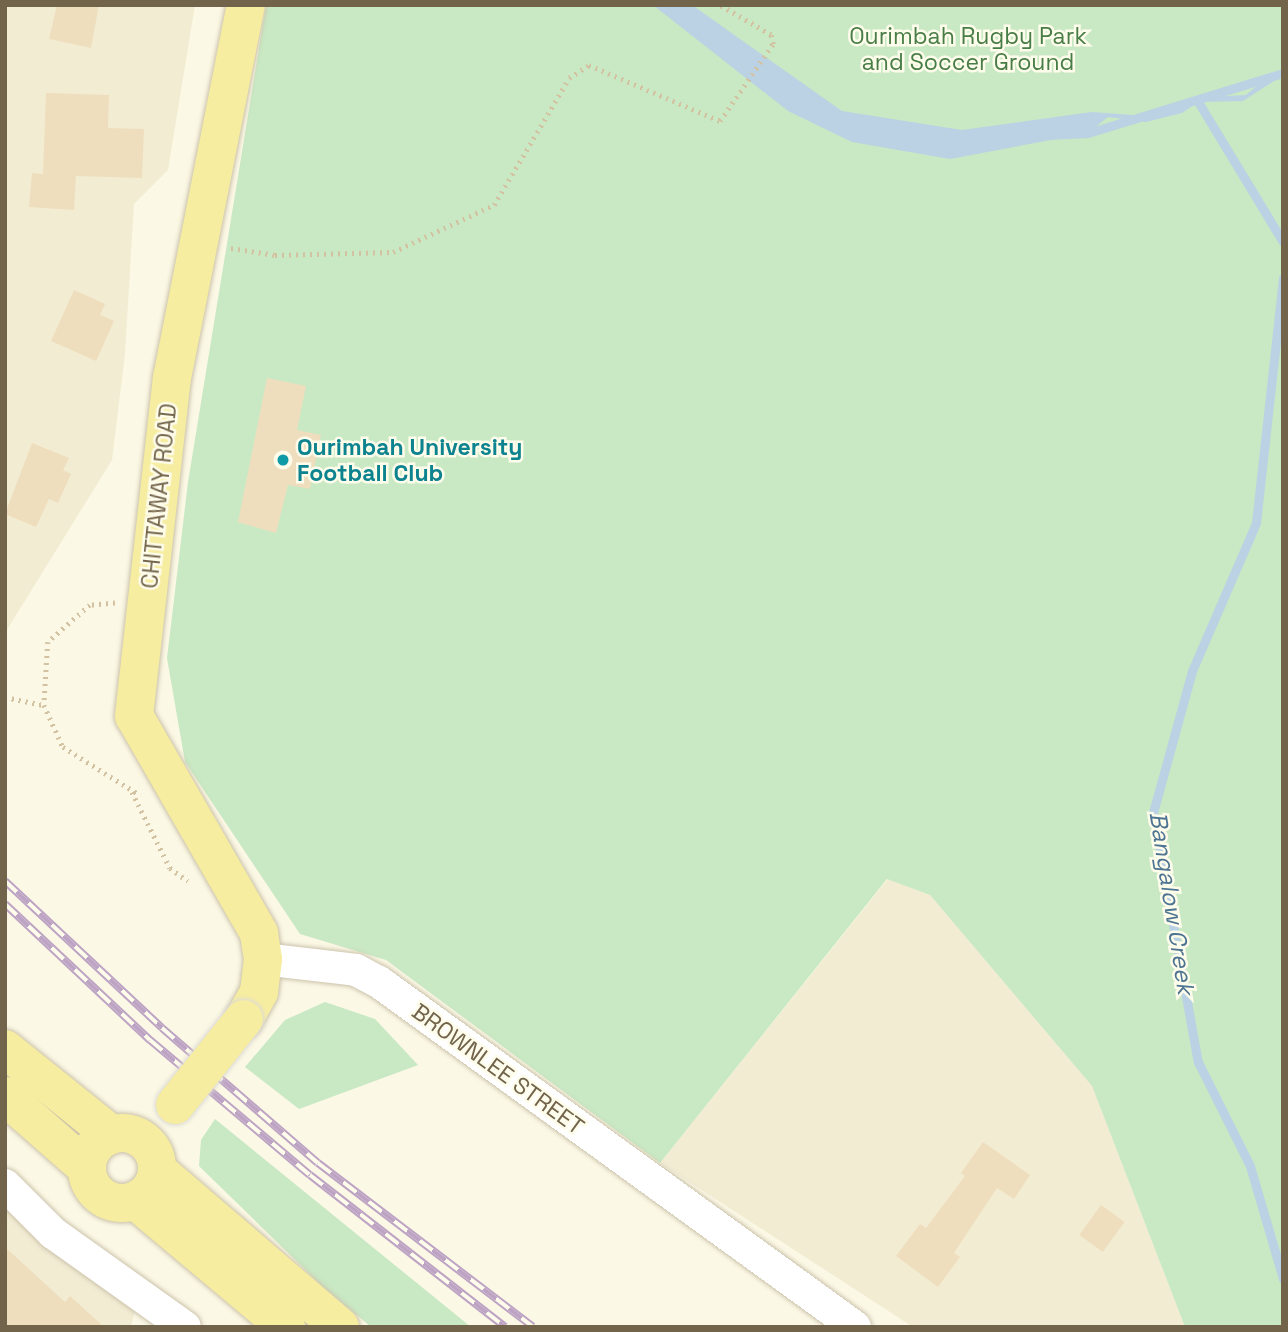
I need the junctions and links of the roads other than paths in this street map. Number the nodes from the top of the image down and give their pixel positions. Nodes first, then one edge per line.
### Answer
1 (246, 5) edge
2 (263, 959) junction
3 (5, 1049) edge
4 (5, 1096) edge
5 (175, 1105) junction
6 (119, 1134) junction
7 (87, 1168) junction
8 (150, 1177) junction
9 (5, 1185) edge
10 (185, 1327) edge
11 (286, 1327) edge
12 (341, 1327) edge
13 (856, 1327) edge

1 - 2 main road, CHITTAWAY ROAD
2 - 5 main road, bridge
2 - 13 street, BROWNLEE STREET
3 - 6 main road
4 - 7 main road
5 - 6 main road
5 - 8 main road
6 - 7 main road
6 - 8 main road
7 - 8 main road
8 - 11 main road
8 - 12 main road
9 - 10 street

